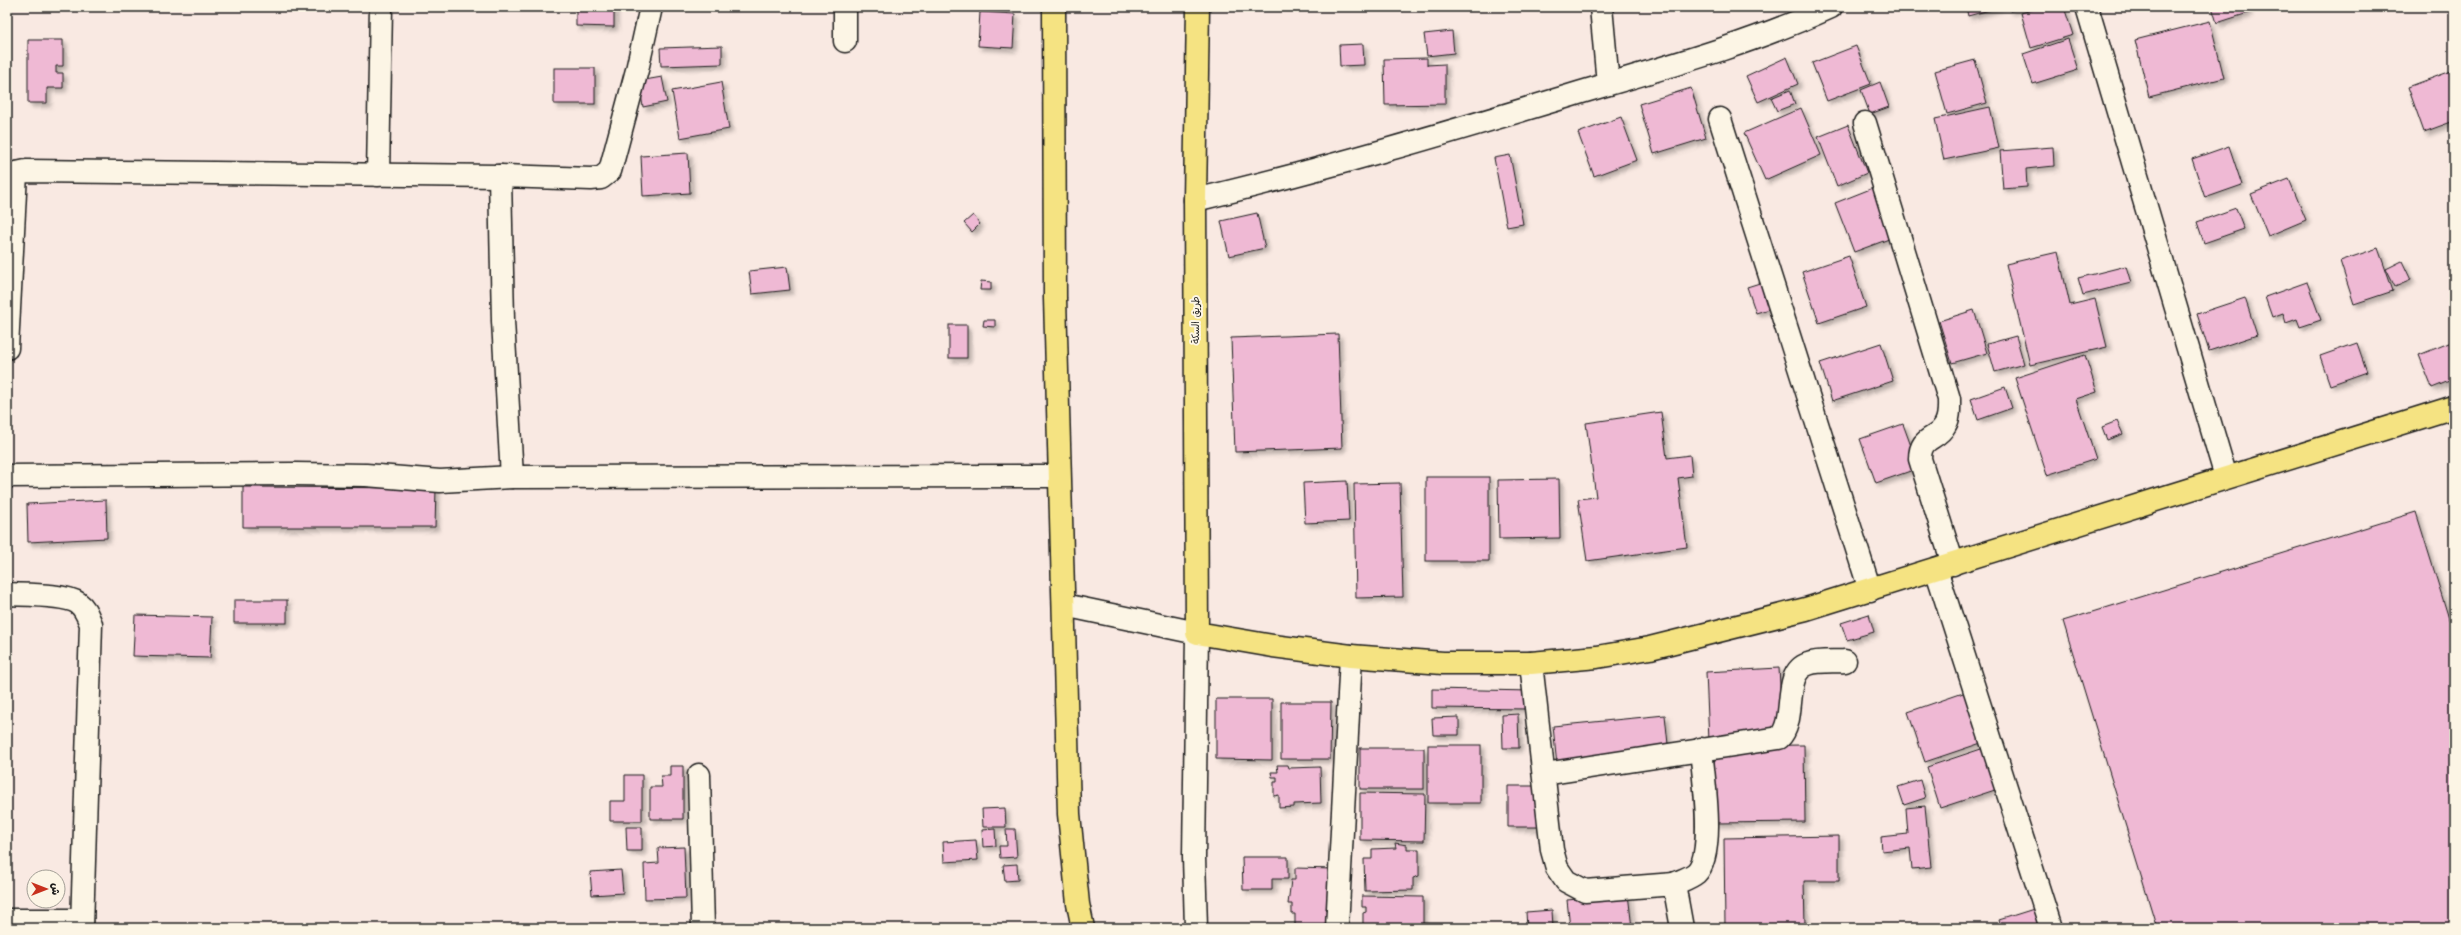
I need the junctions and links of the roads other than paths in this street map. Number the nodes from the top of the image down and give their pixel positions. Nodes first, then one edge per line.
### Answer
1 (382, 7) edge
2 (651, 7) edge
3 (845, 7) edge
4 (1198, 7) edge
5 (1602, 7) edge
6 (2087, 7) edge
7 (1052, 8) edge
8 (1824, 8) edge
9 (845, 41) dead end
10 (1608, 84) junction
11 (1720, 119) dead end
12 (1866, 123) dead end
13 (12, 174) edge
14 (378, 175) junction
15 (500, 176) junction
16 (1196, 200) junction
17 (7, 348) edge
18 (2454, 407) edge
19 (7, 476) edge
20 (1059, 476) junction
21 (512, 477) junction
22 (2226, 477) junction
23 (1945, 566) junction
24 (1870, 590) junction
25 (7, 594) edge
26 (1064, 606) junction
27 (1197, 633) junction
28 (1351, 656) junction
29 (1845, 661) dead end
30 (1531, 663) junction
31 (1701, 749) junction
32 (1544, 774) junction
33 (699, 775) dead end
34 (1674, 884) junction
35 (7, 920) edge
36 (82, 924) edge
37 (704, 928) edge
38 (1083, 928) edge
39 (1196, 928) edge
40 (1337, 928) edge
41 (1682, 928) edge
42 (2050, 928) edge

1 - 14 street
2 - 15 street
3 - 9 street
4 - 16 main road, طريق السكة
5 - 10 street
6 - 22 street
7 - 20 main road
8 - 10 street
10 - 16 street
11 - 24 street
12 - 23 street
13 - 14 street
13 - 17 street
14 - 15 street
15 - 21 street
16 - 27 main road, طريق السكة
18 - 22 main road
19 - 21 street
20 - 21 street
20 - 26 main road
22 - 23 main road
23 - 24 main road
23 - 42 street
24 - 30 main road
25 - 36 street
26 - 27 street
26 - 38 main road
27 - 28 main road
27 - 39 street
28 - 30 main road
28 - 40 street
29 - 31 street
30 - 32 street
31 - 32 street
31 - 34 street
32 - 34 street
33 - 37 street
34 - 41 street
35 - 36 street

